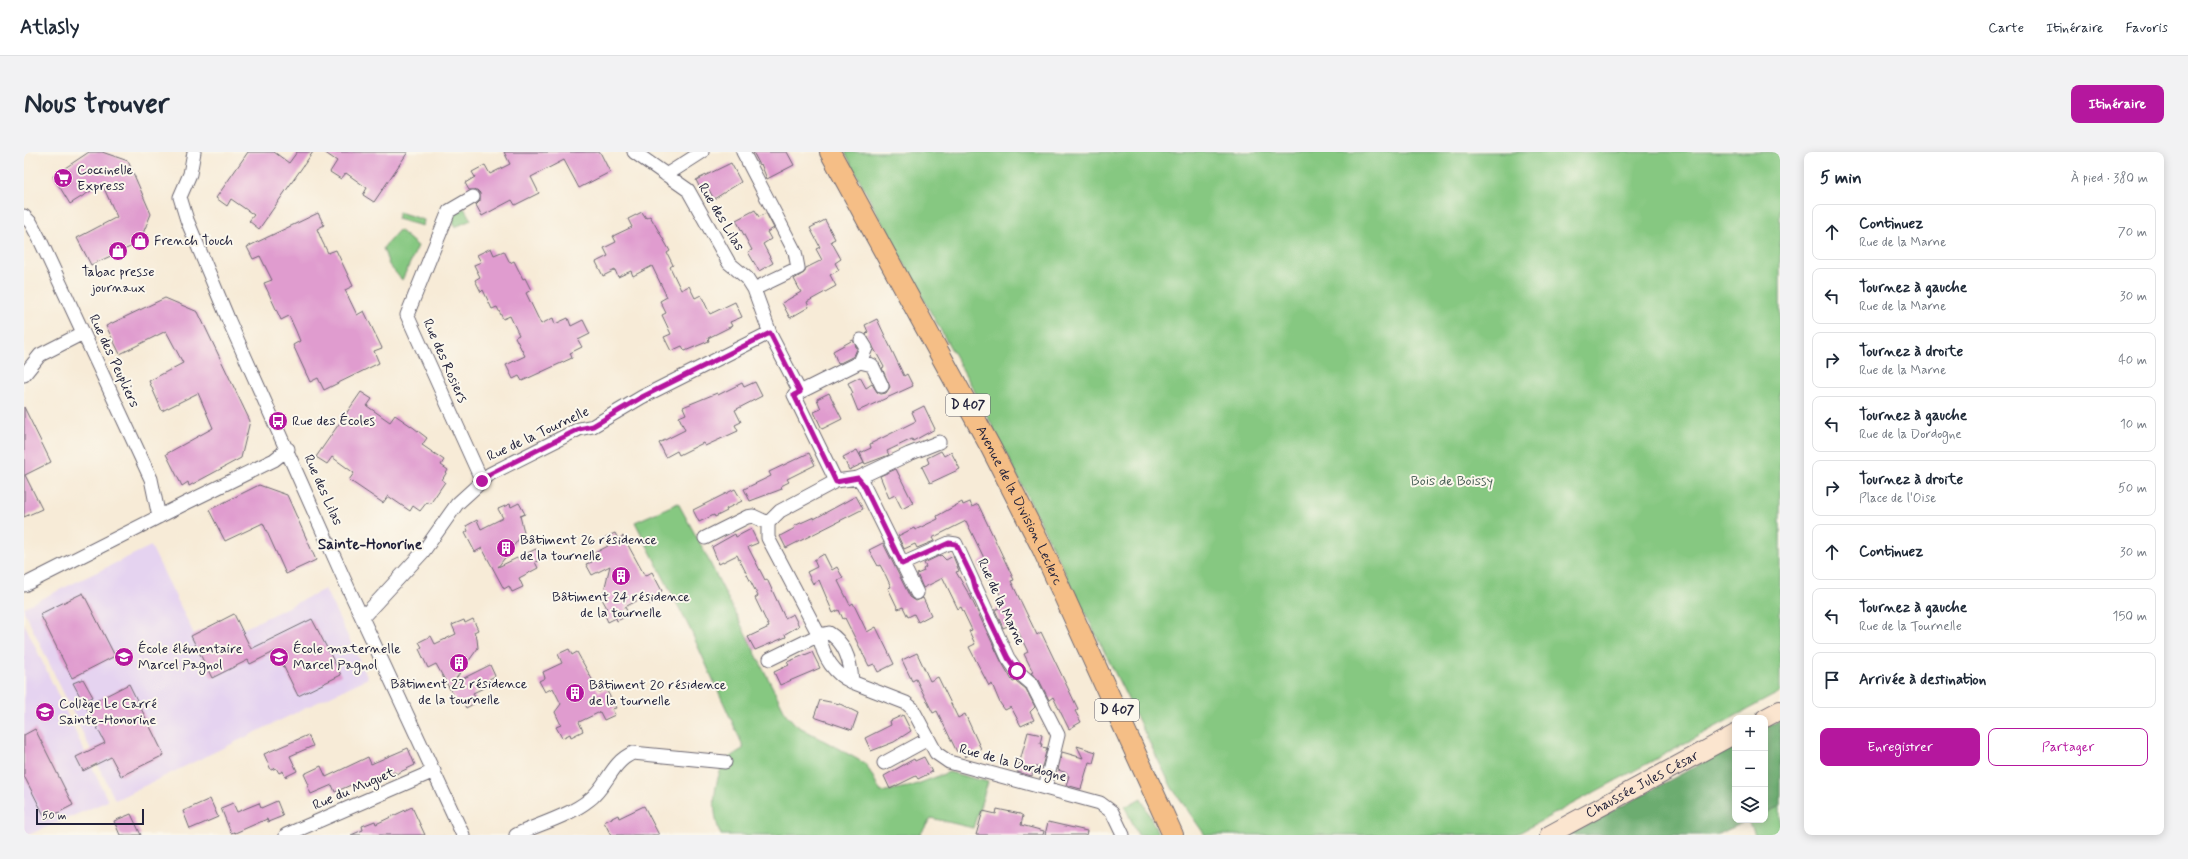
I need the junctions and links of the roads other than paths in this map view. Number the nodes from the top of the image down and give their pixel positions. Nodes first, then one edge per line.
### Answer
1 (194, 152) edge
2 (634, 152) edge
3 (702, 152) edge
4 (743, 152) edge
5 (830, 152) edge
6 (666, 175) junction
7 (473, 197) dead end
8 (24, 216) edge
9 (754, 289) junction
10 (83, 333) junction
11 (770, 334) junction
12 (861, 340) dead end
13 (860, 362) junction
14 (24, 375) edge
15 (882, 386) dead end
16 (800, 392) junction
17 (939, 442) dead end
18 (288, 449) junction
19 (858, 478) junction
20 (482, 481) junction
21 (836, 482) junction
22 (159, 517) junction
23 (768, 523) junction
24 (705, 538) dead end
25 (902, 564) junction
26 (24, 585) edge
27 (917, 593) dead end
28 (363, 617) junction
29 (818, 635) junction
30 (770, 659) dead end
31 (852, 682) junction
32 (1780, 710) edge
33 (1768, 716) edge
34 (1732, 736) edge
35 (928, 739) junction
36 (1139, 758) junction
37 (725, 762) dead end
38 (884, 763) dead end
39 (434, 771) junction
40 (1044, 788) junction
41 (286, 835) edge
42 (463, 835) edge
43 (516, 835) edge
44 (1123, 835) edge
45 (1173, 835) edge
46 (1189, 835) edge
47 (1549, 835) edge

1 - 18 street, Rue des Lilas
2 - 6 street, Rue des Lilas
3 - 6 street
4 - 9 street
5 - 36 main road, Avenue de la Division Leclerc / D 407
6 - 9 street, Rue des Lilas
7 - 20 street, Rue des Rosiers
8 - 10 street, Rue des Peupliers
9 - 11 street, Rue des Lilas
10 - 14 street
10 - 22 street, Rue des Peupliers
11 - 16 street, Rue des Lilas
11 - 20 street, Rue de la Tournelle
12 - 13 street
13 - 15 street
13 - 16 street
16 - 21 street
17 - 19 street
18 - 22 street
18 - 28 street, Rue des Lilas
19 - 21 street
19 - 25 street
20 - 28 street, Rue de la Tournelle
21 - 23 street
22 - 26 street
23 - 24 street
23 - 29 street, Rue de la Dordogne
25 - 27 street
25 - 40 street, Rue de la Marne
28 - 39 street, Rue des Lilas
29 - 30 street
29 - 31 street, Rue de la Dordogne
29 - 31 street
31 - 35 street, Rue de la Dordogne
32 - 33 street
34 - 47 street, Chaussée Jules César
35 - 38 street
35 - 40 street, Rue de la Dordogne
36 - 45 main road, Avenue de la Division Leclerc / D 407
36 - 46 main road, Avenue de la Division Leclerc / D 407
37 - 43 street
39 - 41 street, Rue du Muguet
39 - 42 street, Rue des Lilas
40 - 44 street, Rue de la Dordogne

